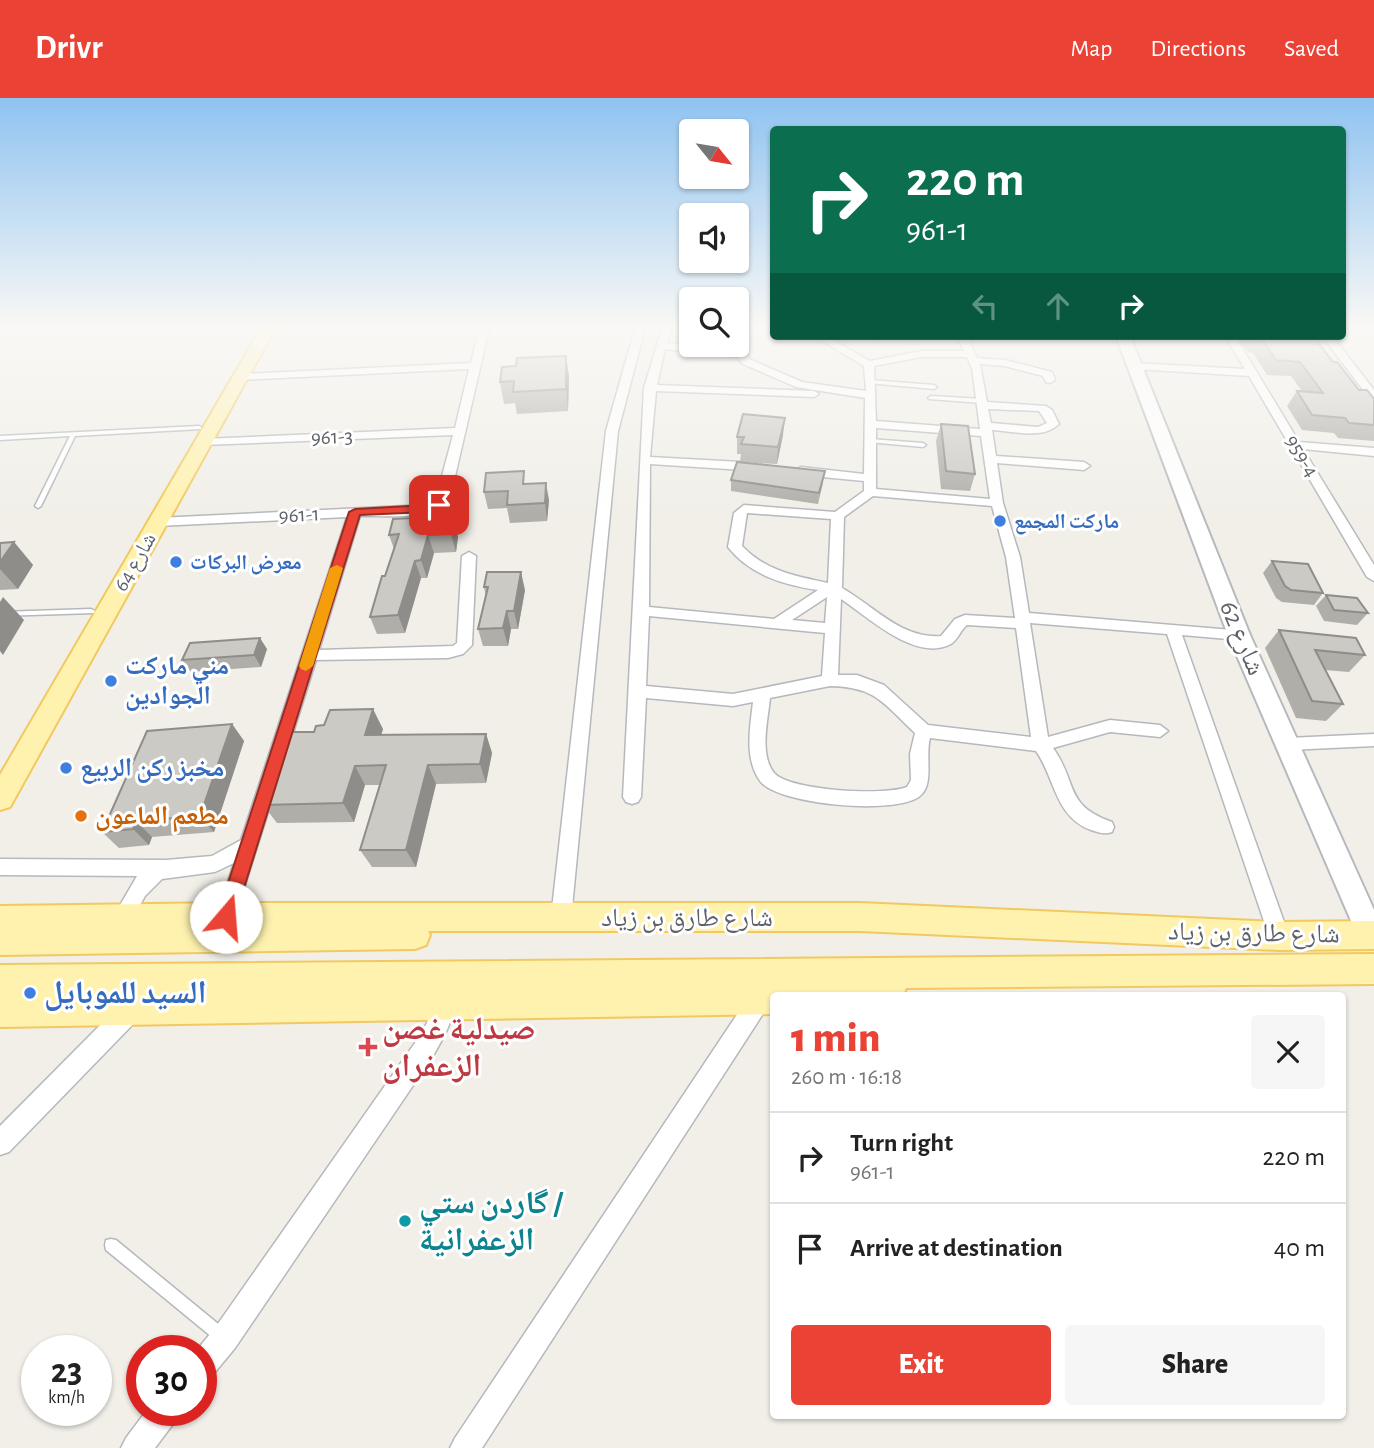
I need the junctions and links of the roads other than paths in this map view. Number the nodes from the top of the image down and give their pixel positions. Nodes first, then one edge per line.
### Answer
1 (225, 388) edge
2 (233, 388) edge
3 (470, 388) edge
4 (623, 388) edge
5 (649, 388) edge
6 (669, 388) edge
7 (819, 388) edge
8 (902, 388) edge
9 (979, 388) edge
10 (1144, 388) edge
11 (1261, 388) edge
12 (869, 389) junction
13 (831, 390) junction
14 (931, 398) dead end
15 (982, 403) junction
16 (869, 424) junction
17 (986, 429) junction
18 (460, 431) junction
19 (73, 435) junction
20 (201, 435) junction
21 (0, 438) edge
22 (870, 441) junction
23 (923, 445) dead end
24 (1295, 445) junction
25 (1374, 452) edge
26 (991, 459) junction
27 (645, 460) junction
28 (1084, 466) dead end
29 (870, 485) junction
30 (997, 503) junction
31 (38, 506) dead end
32 (355, 512) junction
33 (838, 516) junction
34 (158, 522) junction
35 (469, 556) dead end
36 (1374, 577) edge
37 (833, 589) junction
38 (90, 611) junction
39 (642, 611) junction
40 (0, 614) edge
41 (1022, 620) junction
42 (779, 622) junction
43 (831, 628) junction
44 (1173, 630) junction
45 (1239, 635) junction
46 (309, 655) junction
47 (830, 680) junction
48 (638, 691) junction
49 (762, 694) junction
50 (924, 731) junction
51 (1160, 732) dead end
52 (1374, 740) edge
53 (1289, 744) junction
54 (1041, 745) junction
55 (0, 764) edge
56 (632, 797) dead end
57 (0, 800) edge
58 (1105, 827) dead end
59 (249, 845) junction
60 (0, 867) edge
61 (166, 868) junction
62 (226, 917) junction
63 (561, 918) junction
64 (122, 919) junction
65 (0, 920) edge
66 (1039, 927) junction
67 (1372, 935) edge
68 (1279, 936) junction
69 (0, 941) edge
70 (1374, 969) edge
71 (1004, 971) junction
72 (5, 980) edge
73 (846, 992) edge
74 (767, 998) edge
75 (442, 1004) junction
76 (133, 1008) junction
77 (0, 1011) edge
78 (0, 1143) edge
79 (111, 1245) dead end
80 (225, 1338) junction
81 (217, 1348) edge
82 (153, 1426) edge
83 (136, 1448) edge
84 (465, 1448) edge

1 - 20 main road, شارع 64
2 - 20 main road, شارع 64
3 - 18 street
4 - 63 street
5 - 27 street
6 - 13 street
7 - 13 street
8 - 12 lane
9 - 15 street
10 - 45 street, شارع 62
11 - 24 street, 959-4
12 - 13 street
12 - 16 street
14 - 15 lane
15 - 17 street
15 - 17 street
16 - 17 street
16 - 22 street
17 - 26 street
18 - 20 street, 961-3
18 - 32 street, 961-1
19 - 20 lane
19 - 21 lane
19 - 31 lane
20 - 34 main road, شارع 64
20 - 38 main road, شارع 64
22 - 23 lane
22 - 29 street
24 - 25 street
24 - 36 street, 959-4
26 - 28 street
26 - 30 street
27 - 29 street
27 - 39 street
29 - 30 street
29 - 33 street
30 - 41 street
32 - 34 street, 961-1
32 - 46 street
33 - 37 street
33 - 37 street
34 - 57 main road, شارع 64
35 - 46 street
37 - 41 street
37 - 42 street
37 - 43 street
38 - 40 lane
38 - 55 main road, شارع 64
39 - 42 street
39 - 48 street
41 - 44 street
41 - 54 street
42 - 43 street
43 - 47 street
44 - 45 street
44 - 68 street
45 - 53 street, شارع 62
46 - 59 street
47 - 49 street
47 - 50 street
48 - 49 street
48 - 56 street
49 - 50 street
50 - 54 street
51 - 54 street
52 - 53 street
53 - 67 street, شارع 62
54 - 58 street
59 - 61 street
59 - 62 street
60 - 61 street
61 - 64 street
62 - 63 main road, شارع طارق بن زياد
62 - 64 main road, شارع طارق بن زياد
63 - 66 main road, شارع طارق بن زياد
64 - 65 main road, شارع طارق بن زياد
66 - 68 main road, شارع طارق بن زياد
66 - 69 main road
67 - 68 main road, شارع طارق بن زياد
70 - 71 main road, شارع طارق بن زياد
71 - 72 main road
71 - 73 main road, شارع طارق بن زياد
74 - 75 main road
74 - 84 street
75 - 76 main road
75 - 80 street
76 - 77 main road
76 - 78 street
79 - 80 lane
80 - 81 street
82 - 83 street

